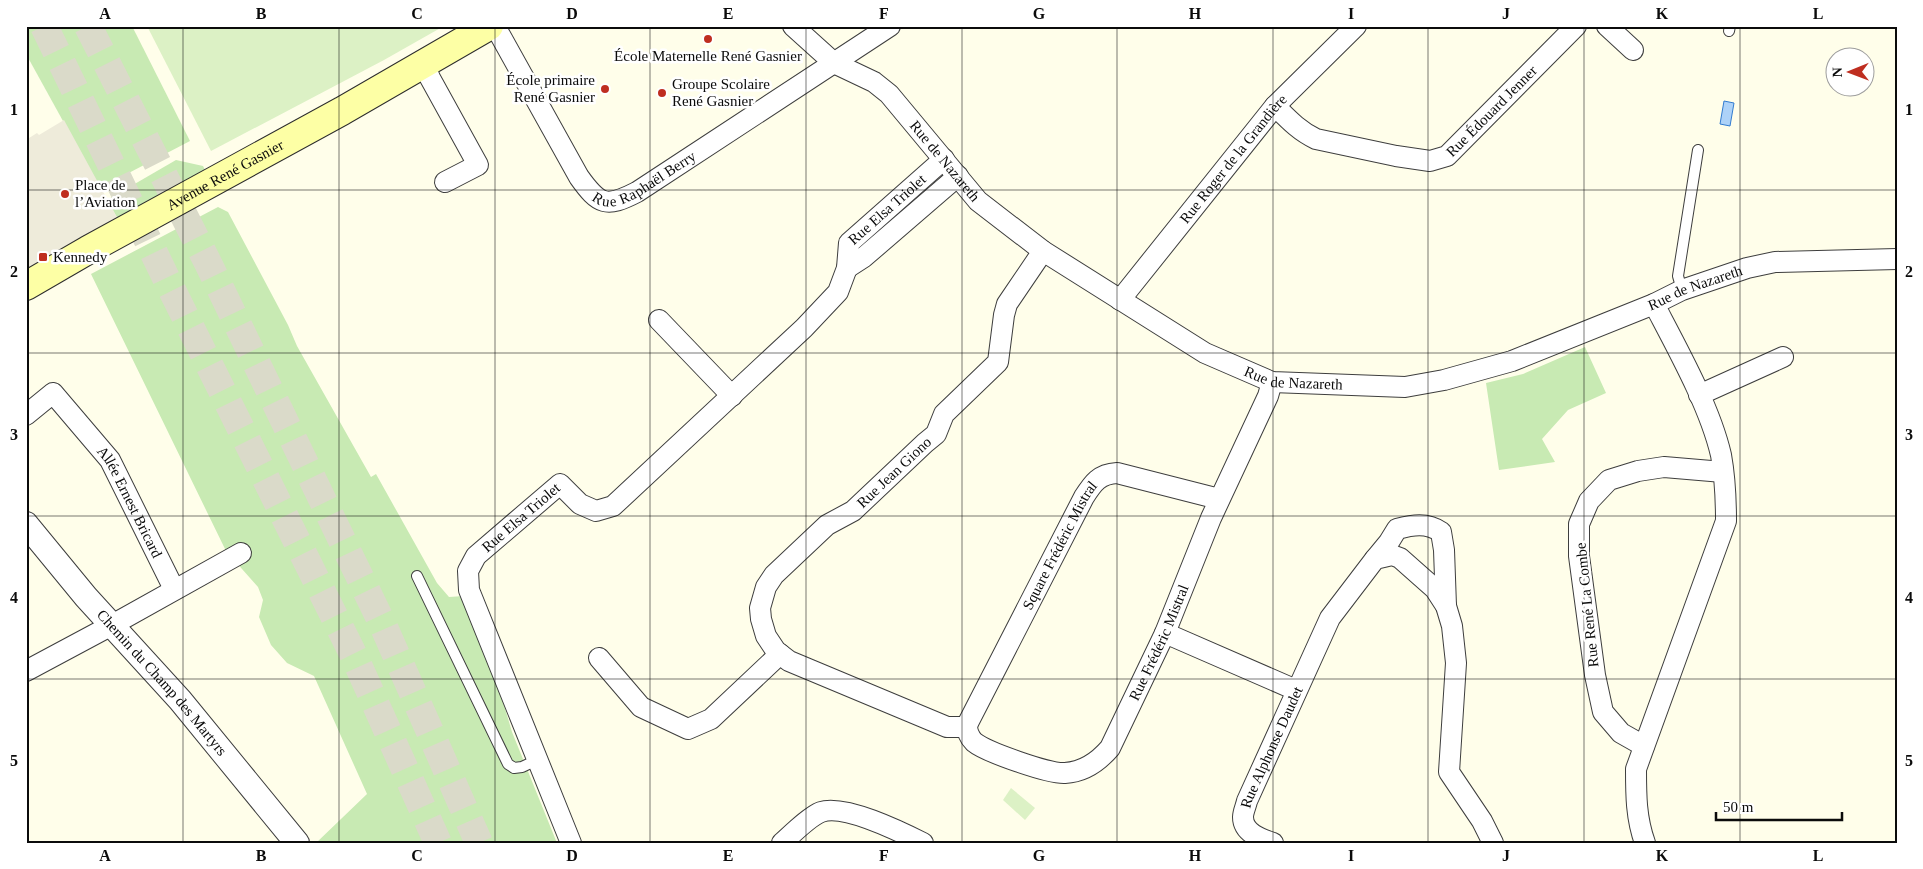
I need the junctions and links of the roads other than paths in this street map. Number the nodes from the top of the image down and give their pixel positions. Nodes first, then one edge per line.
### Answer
1 (489, 26) edge
2 (495, 26) edge
3 (793, 26) edge
4 (890, 26) edge
5 (1356, 26) edge
6 (1608, 26) edge
7 (1564, 31) edge
8 (1633, 50) dead end
9 (424, 63) junction
10 (834, 63) junction
11 (1275, 106) junction
12 (1698, 150) dead end
13 (944, 159) junction
14 (958, 176) junction
15 (445, 182) dead end
16 (1043, 251) junction
17 (1897, 259) edge
18 (847, 268) junction
19 (26, 286) edge
20 (1682, 290) junction
21 (1120, 300) junction
22 (1654, 304) junction
23 (659, 320) dead end
24 (1783, 356) dead end
25 (1272, 382) junction
26 (1699, 395) junction
27 (732, 396) junction
28 (26, 415) edge
29 (1723, 472) junction
30 (1219, 499) junction
31 (26, 524) edge
32 (241, 553) dead end
33 (1376, 559) junction
34 (417, 576) dead end
35 (174, 589) junction
36 (1446, 606) junction
37 (112, 625) junction
38 (1165, 633) junction
39 (780, 654) junction
40 (598, 658) dead end
41 (26, 671) edge
42 (1296, 690) junction
43 (967, 725) junction
44 (1644, 746) junction
45 (537, 760) junction
46 (297, 843) edge
47 (571, 843) edge
48 (782, 843) edge
49 (923, 843) edge
50 (1273, 843) edge
51 (1493, 843) edge
52 (1646, 843) edge

1 - 9 main road, Avenue René Gasnier
2 - 10 street, Rue Raphaël Berry
3 - 10 street, Rue de Nazareth
4 - 10 street, Rue Raphaël Berry
5 - 11 street, Rue Roger de la Grandière
6 - 8 street
7 - 11 street, Rue Édouard Jenner
9 - 15 street
9 - 19 main road, Avenue René Gasnier
10 - 13 street, Rue de Nazareth
11 - 21 street, Rue Roger de la Grandière
12 - 20 lane
13 - 14 street, Rue de Nazareth
13 - 18 street, Rue Elsa Triolet
14 - 16 street, Rue de Nazareth
14 - 18 street, Rue Elsa Triolet
16 - 21 street, Rue de Nazareth
16 - 39 street, Rue Jean Giono
17 - 20 street, Rue de Nazareth
18 - 27 street, Rue Elsa Triolet
20 - 22 street, Rue de Nazareth
21 - 25 street, Rue de Nazareth
22 - 25 street, Rue de Nazareth
22 - 26 street
23 - 27 street
24 - 26 street
25 - 30 street, Rue Frédéric Mistral
26 - 29 street
27 - 45 street, Rue Elsa Triolet
28 - 35 street, Allée Ernest Bricard
29 - 44 street
29 - 44 street, Rue René La Combe
30 - 38 street, Rue Frédéric Mistral
30 - 43 street, Square Frédéric Mistral
31 - 37 street, Chemin du Champ des Martyrs
32 - 35 street
33 - 36 street
33 - 36 street
33 - 42 street
34 - 45 lane
35 - 37 street
36 - 51 street
37 - 41 street
37 - 46 street, Chemin du Champ des Martyrs
38 - 42 street, Rue Alphonse Daudet
38 - 43 street, Rue Frédéric Mistral
39 - 40 street
39 - 43 street, Rue Jean Giono
42 - 50 street, Rue Alphonse Daudet
44 - 52 street
45 - 47 street
48 - 49 street

